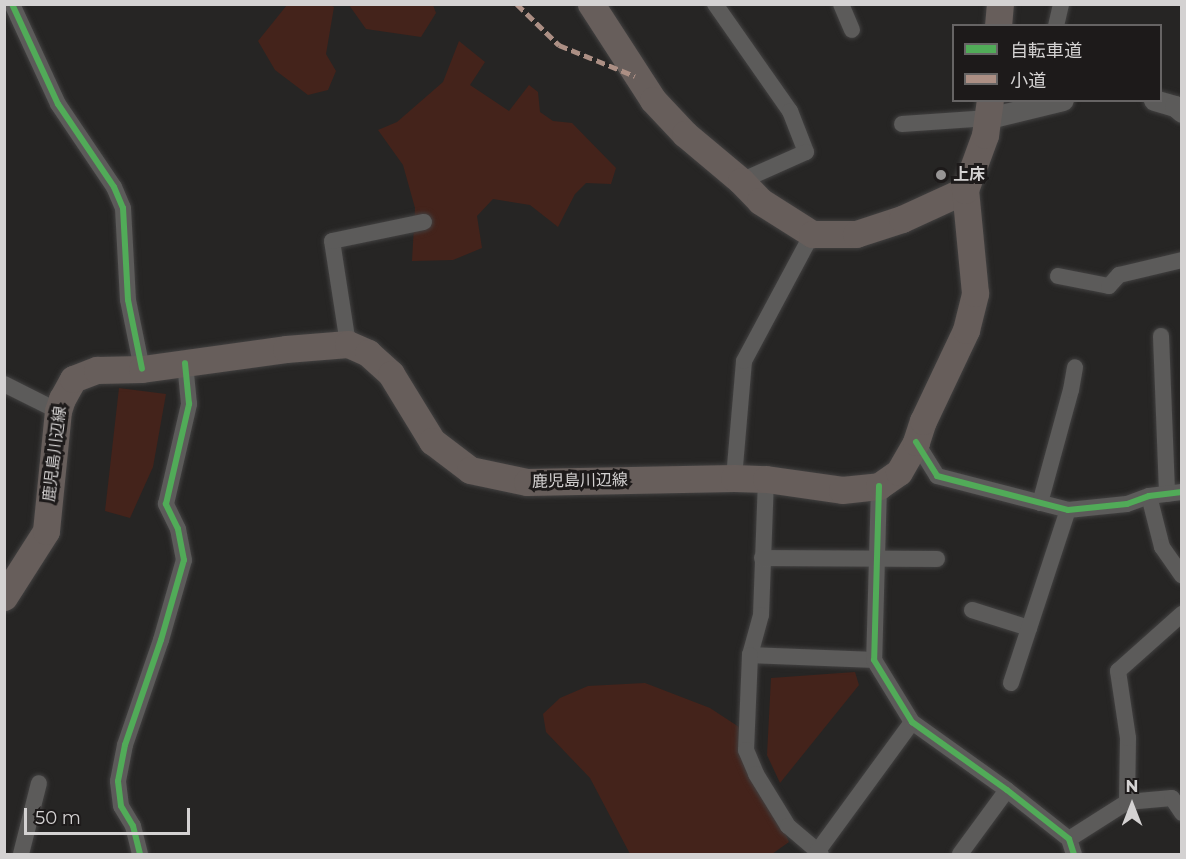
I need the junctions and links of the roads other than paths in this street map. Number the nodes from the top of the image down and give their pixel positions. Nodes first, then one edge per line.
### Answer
1 (12, 4) edge
2 (591, 4) edge
3 (715, 4) edge
4 (842, 4) edge
5 (1062, 4) edge
6 (1057, 24) edge
7 (852, 30) dead end
8 (1161, 102) edge
9 (1041, 103) edge
10 (990, 109) edge
11 (1182, 112) edge
12 (902, 124) dead end
13 (741, 181) junction
14 (966, 190) junction
15 (424, 222) dead end
16 (812, 234) junction
17 (1182, 260) edge
18 (1058, 276) dead end
19 (1161, 336) dead end
20 (348, 344) junction
21 (185, 363) junction
22 (1075, 366) dead end
23 (142, 369) junction
24 (4, 384) edge
25 (58, 411) junction
26 (916, 441) junction
27 (734, 478) junction
28 (766, 479) junction
29 (879, 486) junction
30 (1174, 493) edge
31 (1149, 496) junction
32 (1040, 502) junction
33 (1068, 510) junction
34 (762, 558) junction
35 (876, 558) junction
36 (937, 559) dead end
37 (1182, 576) edge
38 (4, 597) edge
39 (972, 610) dead end
40 (1182, 614) edge
41 (1029, 628) junction
42 (750, 655) junction
43 (874, 660) junction
44 (1011, 684) dead end
45 (912, 722) junction
46 (39, 783) dead end
47 (1007, 790) junction
48 (1127, 802) junction
49 (1182, 813) edge
50 (1071, 847) edge
51 (819, 853) edge
52 (21, 855) edge
53 (140, 855) edge
54 (960, 855) edge

1 - 23 street
2 - 13 main road
3 - 13 street
4 - 7 street
5 - 6 street
8 - 11 street
9 - 10 street
10 - 12 street
10 - 14 main road
13 - 16 main road
14 - 16 main road
14 - 26 main road
15 - 20 street
16 - 27 street
17 - 18 street
19 - 30 street
20 - 21 main road, 鹿児島川辺線
20 - 27 main road, 鹿児島川辺線
21 - 23 main road, 鹿児島川辺線
21 - 53 street
22 - 32 street
23 - 25 main road, 鹿児島川辺線
24 - 25 street
25 - 38 main road, 鹿児島川辺線
26 - 29 main road
26 - 32 street
27 - 28 main road, 鹿児島川辺線
28 - 29 main road, 鹿児島川辺線
28 - 34 street
29 - 35 street
30 - 31 street
31 - 33 street
31 - 37 street
32 - 33 street
33 - 41 street
34 - 35 street
34 - 42 street
35 - 36 street
35 - 43 street
39 - 41 street
40 - 48 street
41 - 44 street
42 - 43 street
42 - 51 street
43 - 45 street
45 - 47 street
45 - 51 street
46 - 52 street
47 - 50 street
47 - 54 street
48 - 49 street
48 - 50 street

